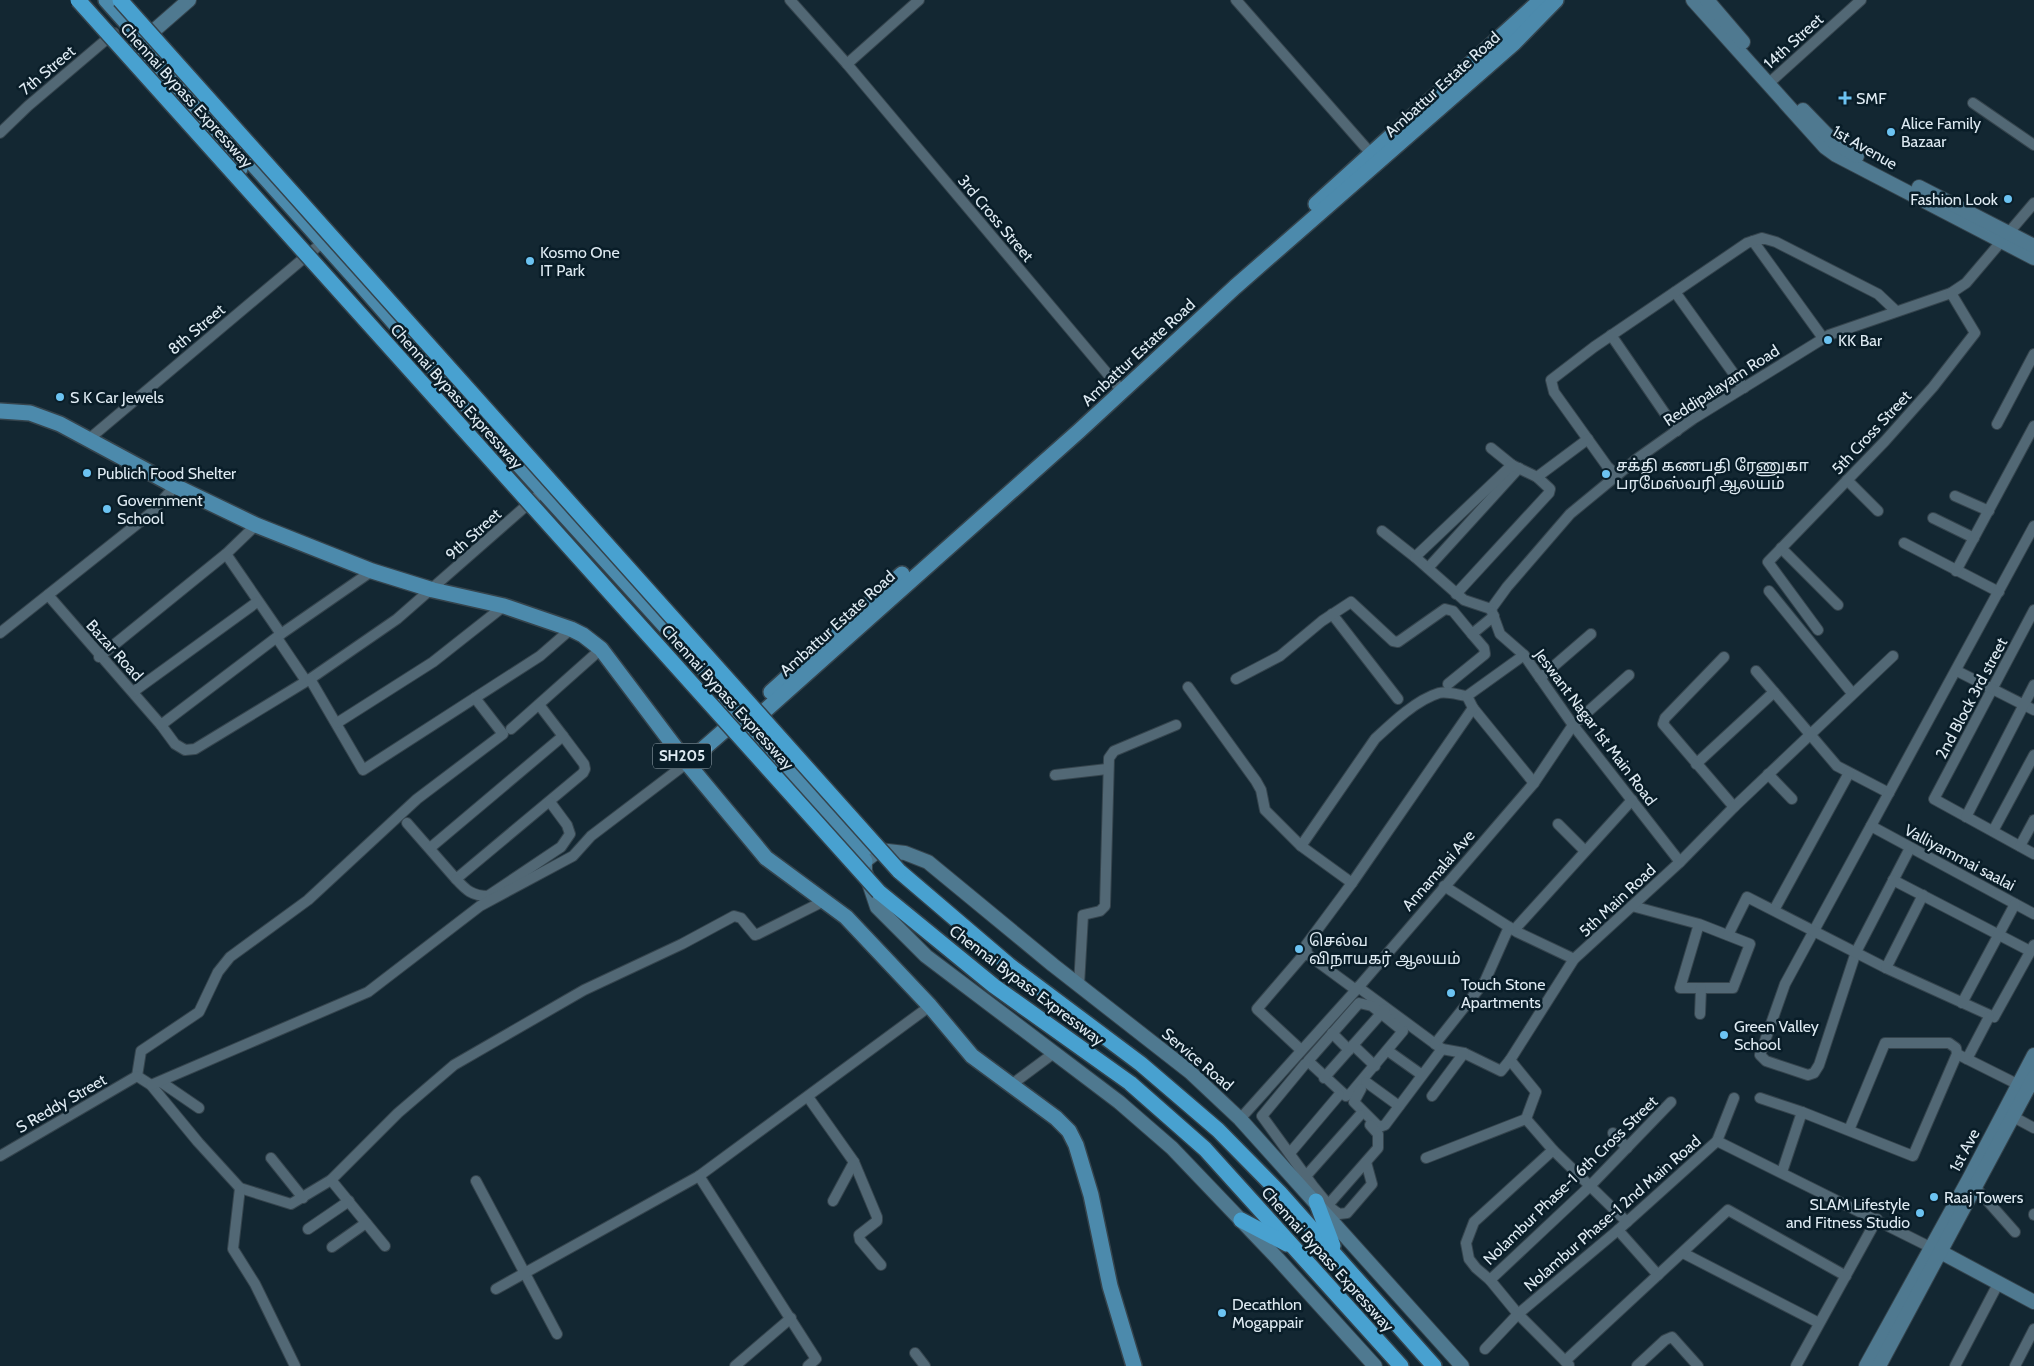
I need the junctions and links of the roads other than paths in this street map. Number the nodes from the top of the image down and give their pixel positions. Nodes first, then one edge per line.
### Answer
1 (78, 0) edge
2 (86, 0) edge
3 (106, 0) edge
4 (120, 0) edge
5 (188, 0) edge
6 (790, 0) edge
7 (919, 0) edge
8 (1236, 0) edge
9 (1541, 0) edge
10 (1556, 0) edge
11 (1693, 0) edge
12 (1707, 0) edge
13 (1861, 0) edge
14 (115, 32) junction
15 (137, 45) junction
16 (847, 64) junction
17 (1771, 81) junction
18 (1974, 103) dead end
19 (0, 133) edge
20 (2034, 145) edge
21 (1375, 158) junction
22 (2034, 203) edge
23 (2005, 236) junction
24 (1753, 242) junction
25 (2034, 246) edge
26 (318, 247) junction
27 (2034, 258) edge
28 (1675, 292) junction
29 (1951, 292) junction
30 (1896, 311) junction
31 (1611, 335) junction
32 (1823, 338) junction
33 (2034, 354) edge
34 (1120, 388) junction
35 (1744, 388) junction
36 (0, 411) edge
37 (1997, 424) dead end
38 (2034, 426) edge
39 (1677, 431) junction
40 (89, 439) junction
41 (1588, 439) junction
42 (1491, 448) dead end
43 (1516, 467) junction
44 (1616, 475) junction
45 (1538, 477) junction
46 (1847, 480) junction
47 (175, 486) junction
48 (538, 496) junction
49 (1955, 496) dead end
50 (1878, 511) dead end
51 (1988, 511) junction
52 (1933, 518) dead end
53 (256, 525) junction
54 (2034, 526) edge
55 (1382, 531) dead end
56 (1974, 538) junction
57 (1904, 543) dead end
58 (1780, 548) junction
59 (226, 554) junction
60 (1415, 557) junction
61 (1428, 568) junction
62 (372, 571) junction
63 (1956, 571) junction
64 (433, 590) junction
65 (1768, 591) dead end
66 (1999, 592) junction
67 (1456, 594) junction
68 (48, 595) junction
69 (257, 602) junction
70 (1838, 605) dead end
71 (504, 606) junction
72 (2034, 610) edge
73 (1493, 613) junction
74 (1332, 614) junction
75 (571, 629) junction
76 (1818, 630) dead end
77 (0, 633) edge
78 (1472, 634) junction
79 (1591, 634) dead end
80 (279, 636) junction
81 (601, 649) junction
82 (1524, 655) junction
83 (100, 656) junction
84 (1893, 656) dead end
85 (1724, 657) dead end
86 (1756, 671) dead end
87 (1957, 671) junction
88 (1629, 675) dead end
89 (1540, 678) junction
90 (1236, 679) dead end
91 (308, 680) junction
92 (1448, 684) dead end
93 (2034, 685) edge
94 (1188, 687) dead end
95 (1994, 690) junction
96 (133, 692) junction
97 (1774, 692) junction
98 (1852, 693) junction
99 (1466, 696) junction
100 (475, 698) junction
101 (1398, 698) dead end
102 (540, 706) junction
103 (1473, 708) junction
104 (2029, 708) edge
105 (337, 722) junction
106 (743, 722) junction
107 (161, 725) junction
108 (1176, 725) dead end
109 (1574, 725) junction
110 (511, 730) dead end
111 (1809, 734) junction
112 (563, 736) junction
113 (2034, 755) edge
114 (687, 763) junction
115 (1696, 764) junction
116 (1107, 769) junction
117 (1849, 773) junction
118 (1768, 774) junction
119 (1055, 775) dead end
120 (1534, 783) junction
121 (1889, 793) junction
122 (1792, 799) dead end
123 (1632, 800) junction
124 (550, 802) junction
125 (1734, 807) junction
126 (1966, 817) junction
127 (2034, 820) edge
128 (407, 823) dead end
129 (1558, 824) dead end
130 (1871, 826) junction
131 (1993, 831) junction
132 (1301, 846) junction
133 (2020, 846) junction
134 (430, 848) junction
135 (1910, 848) junction
136 (1585, 851) junction
137 (2034, 854) edge
138 (869, 858) junction
139 (1680, 862) junction
140 (456, 879) junction
141 (1893, 880) junction
142 (1352, 883) junction
143 (1444, 886) junction
144 (1923, 895) junction
145 (824, 902) junction
146 (2015, 904) junction
147 (1632, 906) junction
148 (1774, 910) junction
149 (2034, 914) edge
150 (1698, 924) junction
151 (1511, 928) junction
152 (1813, 929) junction
153 (1728, 936) junction
154 (1998, 936) junction
155 (2032, 948) edge
156 (1306, 952) junction
157 (1856, 952) junction
158 (1574, 959) junction
159 (1886, 968) junction
160 (1079, 986) junction
161 (1357, 988) junction
162 (1701, 988) junction
163 (1962, 1003) junction
164 (930, 1006) junction
165 (1384, 1011) junction
166 (1700, 1014) dead end
167 (1989, 1017) junction
168 (1410, 1030) junction
169 (1332, 1033) junction
170 (1351, 1048) junction
171 (1438, 1049) junction
172 (1054, 1053) junction
173 (1299, 1053) junction
174 (1391, 1053) junction
175 (1464, 1053) junction
176 (1957, 1054) junction
177 (2034, 1055) edge
178 (1967, 1059) junction
179 (1510, 1060) junction
180 (1305, 1064) junction
181 (1375, 1066) junction
182 (1422, 1075) junction
183 (137, 1076) junction
184 (2034, 1077) edge
185 (1324, 1078) junction
186 (1366, 1082) junction
187 (156, 1084) junction
188 (1011, 1085) junction
189 (2019, 1086) junction
190 (1339, 1095) junction
191 (1432, 1096) dead end
192 (808, 1097) junction
193 (1734, 1098) dead end
194 (1760, 1098) dead end
195 (1671, 1102) dead end
196 (1253, 1104) junction
197 (1399, 1106) junction
198 (200, 1108) dead end
199 (1802, 1112) junction
200 (2009, 1114) junction
201 (1360, 1115) junction
202 (1262, 1116) junction
203 (1240, 1119) junction
204 (1526, 1119) junction
205 (2034, 1128) edge
206 (1849, 1130) junction
207 (1613, 1132) dead end
208 (1717, 1141) junction
209 (1627, 1148) junction
210 (1553, 1150) junction
211 (1290, 1153) junction
212 (0, 1155) edge
213 (271, 1158) dead end
214 (1426, 1158) dead end
215 (854, 1162) junction
216 (1366, 1162) junction
217 (1782, 1172) junction
218 (699, 1176) junction
219 (1306, 1176) junction
220 (332, 1180) junction
221 (476, 1182) dead end
222 (1589, 1187) junction
223 (240, 1188) junction
224 (1976, 1188) junction
225 (303, 1198) junction
226 (349, 1201) junction
227 (833, 1201) dead end
228 (1322, 1203) junction
229 (1877, 1219) junction
230 (1241, 1220) junction
231 (1627, 1222) junction
232 (366, 1223) junction
233 (308, 1229) dead end
234 (1618, 1230) junction
235 (2015, 1232) dead end
236 (385, 1246) dead end
237 (332, 1247) dead end
238 (1297, 1249) junction
239 (1937, 1250) junction
240 (1684, 1253) junction
241 (1336, 1256) junction
242 (881, 1264) dead end
243 (525, 1273) junction
244 (1658, 1275) junction
245 (1846, 1276) junction
246 (1490, 1280) junction
247 (1999, 1282) junction
248 (496, 1289) dead end
249 (2034, 1302) edge
250 (1518, 1314) junction
251 (792, 1318) junction
252 (1819, 1323) junction
253 (2034, 1329) edge
254 (557, 1334) dead end
255 (1485, 1349) dead end
256 (914, 1353) dead end
257 (1568, 1363) edge
258 (1370, 1364) edge
259 (294, 1366) edge
260 (735, 1366) edge
261 (808, 1366) edge
262 (925, 1366) edge
263 (1134, 1366) edge
264 (1401, 1366) edge
265 (1434, 1366) edge
266 (1462, 1366) edge
267 (1637, 1366) edge
268 (1698, 1366) edge
269 (1796, 1366) edge
270 (1866, 1366) edge
271 (1879, 1366) edge
272 (1955, 1366) edge
273 (2015, 1366) edge

1 - 238 highway, Chennai Bypass Expressway, bridge
2 - 14 main road
3 - 15 main road
4 - 241 highway, Chennai Bypass Expressway, bridge
5 - 15 street
6 - 16 street, 3rd Cross Street
7 - 16 street
8 - 21 street
9 - 21 main road, Ambattur Estate Road
10 - 21 main road, Ambattur Estate Road
11 - 17 street, 1st Avenue
12 - 17 street, 1st Avenue
13 - 17 street, 14th Street
14 - 15 main road
14 - 19 street, 7th Street
15 - 26 main road
16 - 34 street, 3rd Cross Street
17 - 23 street, 1st Avenue
18 - 20 street
21 - 34 main road, Ambattur Estate Road
22 - 23 street, Reddipalayam Road
23 - 25 street, 1st Avenue
23 - 27 street, 1st Avenue
23 - 29 street, Reddipalayam Road
24 - 28 street
24 - 30 street
24 - 32 street
26 - 40 street, 8th Street
26 - 48 main road
28 - 31 street
28 - 35 street
29 - 30 street, Reddipalayam Road
29 - 46 street, 5th Cross Street
30 - 32 street, Reddipalayam Road
31 - 39 street
31 - 41 street
32 - 35 street, Reddipalayam Road
33 - 37 street
34 - 106 main road, Ambattur Estate Road
35 - 39 street, Reddipalayam Road
36 - 40 main road, SH205
38 - 51 street
39 - 44 street, Reddipalayam Road
40 - 47 main road, SH205
41 - 44 street
41 - 45 street
42 - 43 street
43 - 45 street
43 - 60 street
43 - 61 street
44 - 73 street, Reddipalayam Road
45 - 67 street
46 - 50 street
46 - 58 street, 5th Cross Street
47 - 53 main road, SH205
47 - 68 street
48 - 64 street, 9th Street
48 - 106 main road
49 - 51 street
51 - 56 street
52 - 56 street
53 - 59 street
53 - 62 main road, SH205
54 - 66 street
55 - 60 street
56 - 63 street
57 - 63 street
58 - 70 street
58 - 76 street, 5th Cross Street
59 - 69 street
59 - 83 street
60 - 61 street
61 - 67 street
62 - 64 main road, SH205
62 - 80 street
63 - 66 street
64 - 71 main road, SH205
64 - 91 street, 9th Street
65 - 98 street
66 - 87 street
67 - 73 street
68 - 77 street
68 - 83 street, Bazar Road
69 - 80 street
69 - 96 street
71 - 75 main road, SH205
71 - 105 street
72 - 95 street, 2nd Block 3rd street
73 - 78 street, Reddipalayam Road
73 - 82 street, Jeswant Nagar 1st Main Road
74 - 78 street
74 - 90 street
74 - 101 street
75 - 81 main road, SH205
75 - 100 street
78 - 92 street
79 - 89 street
80 - 91 street
80 - 107 street
81 - 102 street
81 - 114 main road, SH205
82 - 89 street, Jeswant Nagar 1st Main Road
82 - 99 street
83 - 96 street, Bazar Road
84 - 98 street, 5th Main Road
85 - 115 street
86 - 97 street
87 - 95 street
87 - 121 street
88 - 109 street, Annamalai Ave
89 - 109 street, Jeswant Nagar 1st Main Road
91 - 105 street
91 - 107 street, Bazar Road
93 - 104 street
94 - 132 street
95 - 104 street
95 - 126 street, 2nd Block 3rd street
96 - 107 street, Bazar Road
97 - 111 street
97 - 115 street
98 - 111 street, 5th Main Road
99 - 103 street
99 - 132 street
100 - 105 street
100 - 183 street
102 - 110 street
102 - 112 street
103 - 120 street
103 - 142 street
104 - 126 street
106 - 114 main road, Ambattur Estate Road
106 - 138 main road
108 - 116 street
109 - 120 street, Annamalai Ave
109 - 123 street, Jeswant Nagar 1st Main Road
111 - 117 street
111 - 118 street, 5th Main Road
112 - 124 street
112 - 134 street
113 - 131 street
114 - 145 main road, SH205
114 - 187 street
115 - 125 street
116 - 119 street
116 - 160 street
117 - 121 street
117 - 148 street
118 - 122 street
118 - 125 street, 5th Main Road
120 - 143 street, Annamalai Ave
121 - 130 street
123 - 136 street
123 - 139 street, Jeswant Nagar 1st Main Road
124 - 140 street
124 - 140 street
125 - 139 street, 5th Main Road
126 - 131 street
127 - 133 street
128 - 134 street
129 - 136 street
130 - 135 street, Valliyammai saalai
130 - 152 street
131 - 133 street
132 - 142 street
133 - 137 street
134 - 140 street
135 - 141 street
135 - 146 street, Valliyammai saalai
136 - 151 street
138 - 160 street, Service Road
138 - 172 street
139 - 147 street, 5th Main Road
141 - 144 street
141 - 157 street
142 - 156 street
143 - 151 street
143 - 161 street, Annamalai Ave
144 - 154 street
144 - 159 street
145 - 164 main road, SH205
145 - 220 street
146 - 149 street, Valliyammai saalai
146 - 154 street
147 - 150 street
147 - 158 street, 5th Main Road
148 - 152 street
148 - 153 street
150 - 153 street
150 - 162 street
151 - 158 street
151 - 171 street
152 - 157 street
152 - 157 street
153 - 162 street
154 - 155 street
154 - 163 street
155 - 167 street
156 - 161 street
156 - 173 street
157 - 159 street
158 - 179 street, 5th Main Road
159 - 163 street
160 - 203 street, Service Road
161 - 165 street
161 - 173 street, Annamalai Ave
162 - 166 street
163 - 167 street
164 - 188 main road, SH205
164 - 192 street
165 - 168 street
165 - 169 street
165 - 170 street
165 - 181 street
167 - 178 street
168 - 171 street
168 - 174 street
169 - 170 street
169 - 185 street
170 - 181 street
170 - 185 street
171 - 175 street
171 - 182 street
172 - 188 street
172 - 230 street
173 - 180 street
173 - 196 street, Annamalai Ave
174 - 182 street
174 - 186 street
175 - 179 street, 5th Main Road
175 - 191 street
176 - 178 street
176 - 206 street
176 - 206 street
177 - 189 street, 1st Ave
178 - 189 street
179 - 204 street
180 - 190 street
180 - 202 street
181 - 185 street
182 - 197 street
183 - 187 street
183 - 212 street, S Reddy Street
184 - 200 street
186 - 197 street
186 - 197 street
187 - 198 street
187 - 223 street
188 - 263 main road, SH205
189 - 200 street, 1st Ave
190 - 201 street
190 - 211 street
192 - 215 street
192 - 218 street
193 - 208 street
194 - 199 street
195 - 209 street, Nolambur Phase-1 6th Cross Street
196 - 202 street
196 - 203 street, Annamalai Ave
199 - 206 street
199 - 217 street
200 - 205 street
200 - 224 street
200 - 239 street, 1st Ave
201 - 216 street
201 - 219 street
202 - 211 street
203 - 228 street, Service Road
204 - 210 street
204 - 214 street
207 - 209 street
208 - 217 street, Nolambur Phase-1 2nd Main Road
208 - 231 street, Nolambur Phase-1 2nd Main Road
209 - 222 street, Nolambur Phase-1 6th Cross Street
210 - 222 street
210 - 246 street
211 - 219 street
213 - 225 street
215 - 227 street
215 - 242 street
216 - 228 street
216 - 228 street
217 - 229 street, Nolambur Phase-1 2nd Main Road
218 - 243 street
218 - 251 street
219 - 228 street
220 - 225 street
220 - 226 street
221 - 243 street
222 - 231 street
222 - 246 street, Nolambur Phase-1 6th Cross Street
223 - 225 street
223 - 259 street
224 - 235 street
224 - 239 street
226 - 232 street
226 - 233 street
228 - 241 highway
228 - 266 street, Service Road
229 - 239 street, Nolambur Phase-1 2nd Main Road
229 - 245 street
230 - 238 highway
230 - 258 street
231 - 234 street, Nolambur Phase-1 2nd Main Road
232 - 236 street
232 - 237 street
234 - 244 street
234 - 250 street, Nolambur Phase-1 2nd Main Road
238 - 264 highway, Chennai Bypass Expressway
239 - 247 street
239 - 270 street, 1st Ave
239 - 271 street
240 - 244 street
240 - 245 street
240 - 252 street
241 - 265 highway, Chennai Bypass Expressway
243 - 248 street
243 - 254 street
244 - 257 street
245 - 252 street
246 - 250 street
247 - 249 street
247 - 272 street
250 - 255 street, Nolambur Phase-1 2nd Main Road
250 - 257 street
251 - 260 street
251 - 261 street
252 - 269 street
253 - 273 street
256 - 262 street
267 - 268 street

